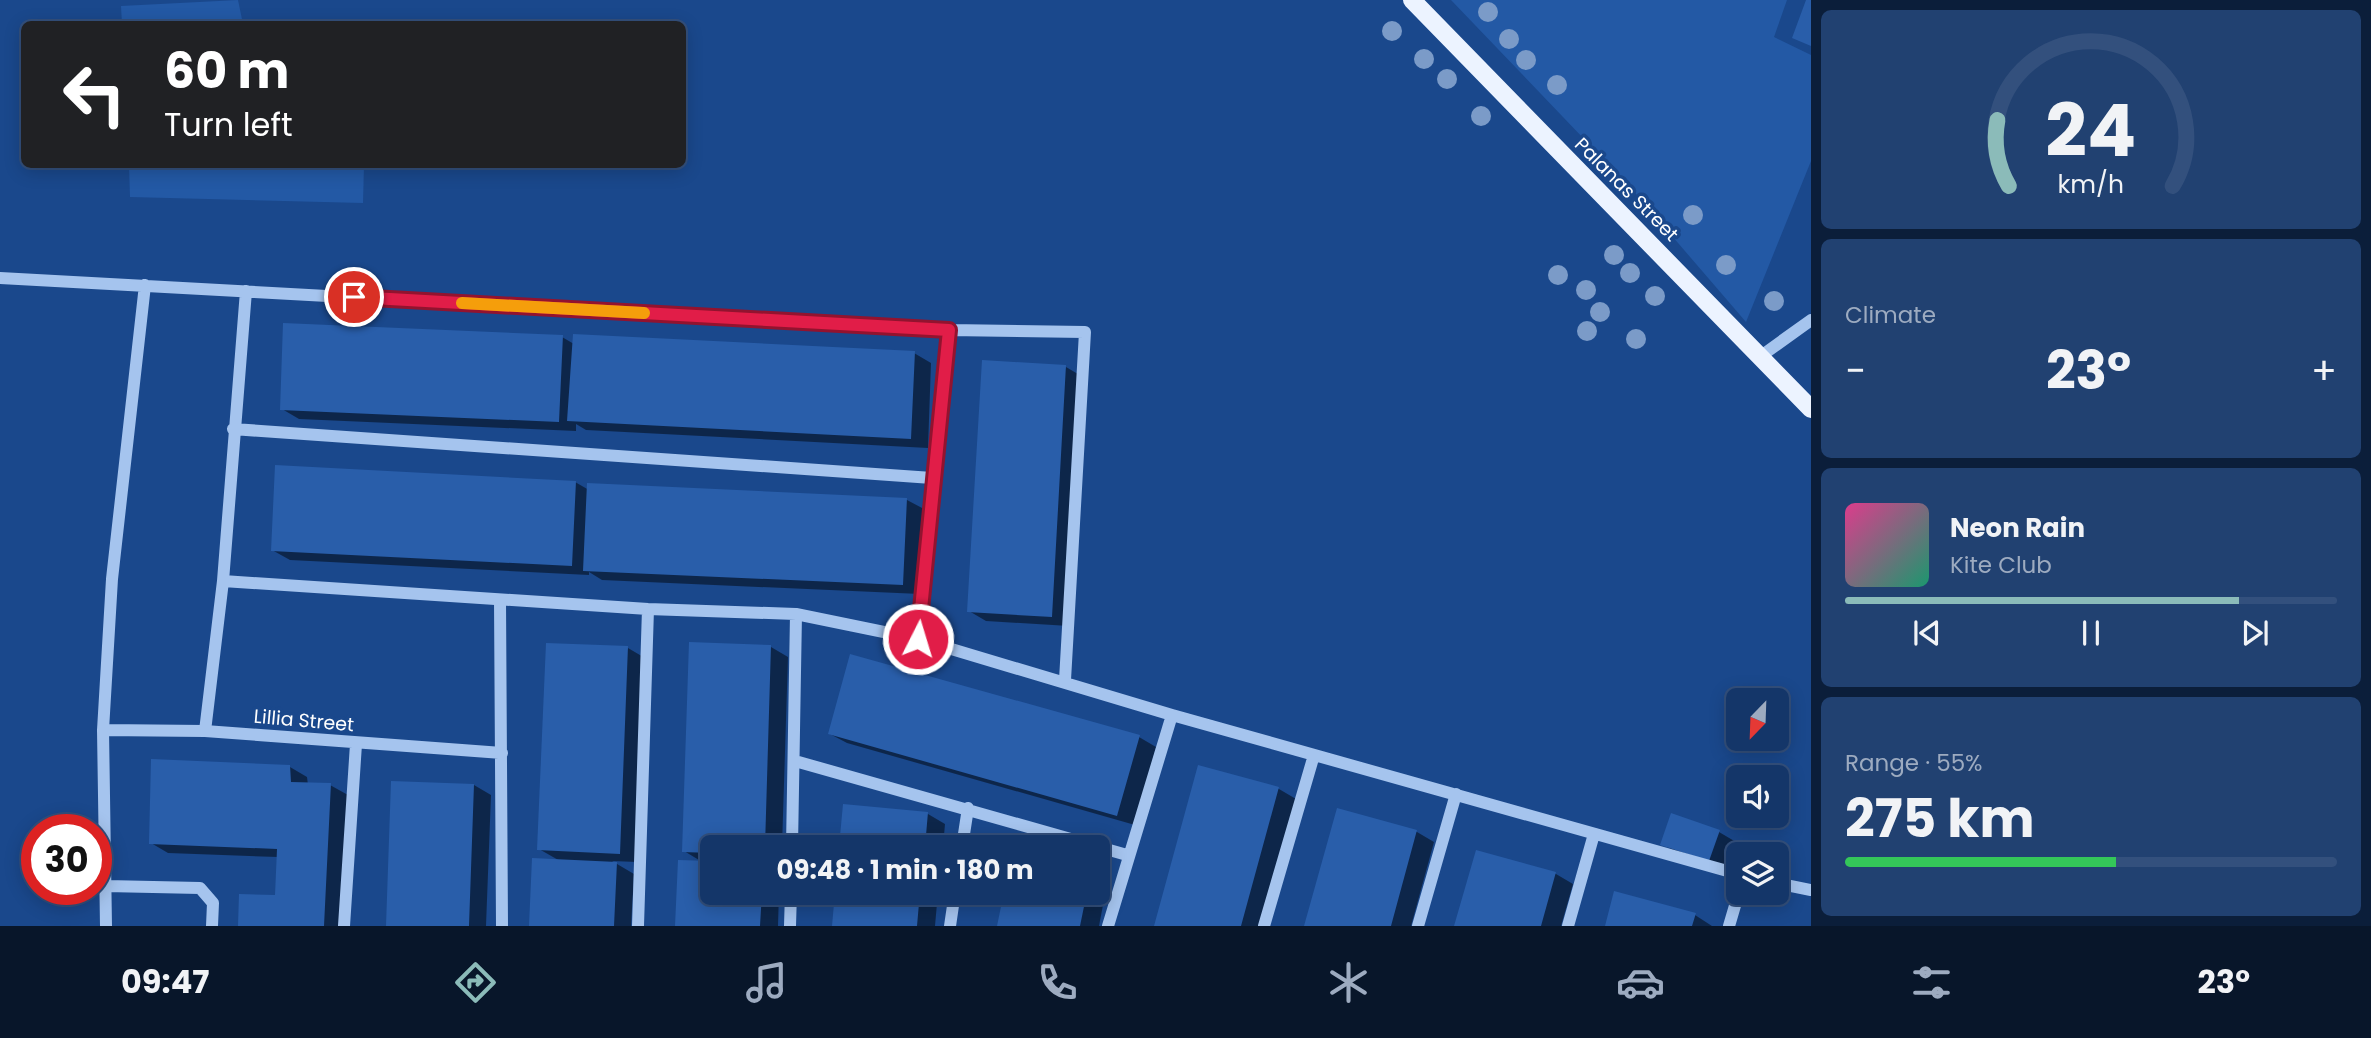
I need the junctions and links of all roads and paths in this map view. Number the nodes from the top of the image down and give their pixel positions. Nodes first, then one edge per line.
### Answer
1 (1412, 0) edge
2 (0, 278) edge
3 (145, 285) junction
4 (246, 291) junction
5 (1811, 320) edge
6 (949, 330) junction
7 (1761, 356) junction
8 (1811, 409) edge
9 (233, 429) junction
10 (932, 478) junction
11 (223, 581) junction
12 (500, 600) junction
13 (648, 609) junction
14 (796, 614) junction
15 (918, 639) junction
16 (1065, 680) junction
17 (1172, 715) junction
18 (103, 730) junction
19 (205, 731) junction
20 (356, 744) junction
21 (502, 753) junction
22 (1314, 755) junction
23 (795, 761) junction
24 (1456, 794) junction
25 (968, 808) junction
26 (105, 814) edge
27 (1594, 834) junction
28 (792, 835) edge
29 (964, 835) edge
30 (1127, 855) junction
31 (1726, 871) edge
32 (112, 886) edge
33 (1789, 886) edge
34 (1811, 890) edge
35 (106, 905) edge
36 (791, 905) edge
37 (953, 905) edge
38 (1735, 905) edge
39 (107, 926) edge
40 (212, 926) edge
41 (344, 926) edge
42 (502, 926) edge
43 (638, 926) edge
44 (790, 926) edge
45 (950, 926) edge
46 (1108, 926) edge
47 (1264, 926) edge
48 (1418, 926) edge
49 (1568, 926) edge
50 (1729, 926) edge

1 - 7 main road, Palanas Street
2 - 3 street
3 - 4 street
3 - 18 street
4 - 6 street
4 - 9 street
5 - 7 street
6 - 10 street
6 - 16 street
7 - 8 main road, Palanas Street
9 - 10 street
9 - 11 street
10 - 15 street
11 - 12 street
11 - 19 street
12 - 13 street
12 - 21 street
13 - 14 street
13 - 43 street
14 - 15 street
14 - 23 street
15 - 16 street
16 - 17 street
17 - 22 street
17 - 30 street
18 - 19 street, Lillia Street
18 - 26 street
19 - 20 street, Lillia Street
20 - 21 street, Lillia Street
20 - 41 street
21 - 42 street
22 - 24 street
22 - 47 street
23 - 25 street
23 - 28 street
24 - 27 street
24 - 48 street
25 - 29 street
25 - 30 street
27 - 31 street
27 - 49 street
30 - 46 street
32 - 40 street
33 - 34 street
35 - 39 street
36 - 44 street
37 - 45 street
38 - 50 street

